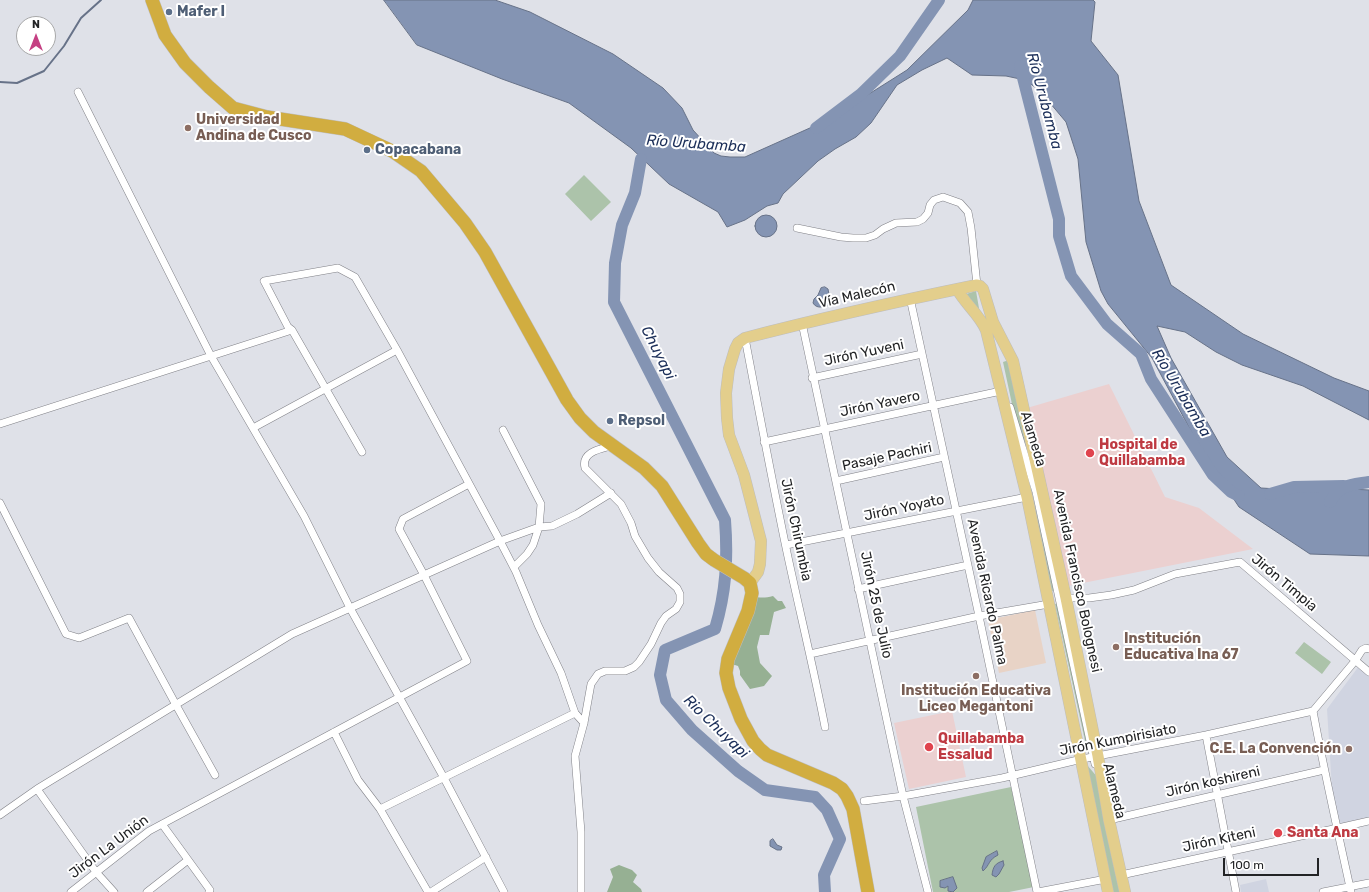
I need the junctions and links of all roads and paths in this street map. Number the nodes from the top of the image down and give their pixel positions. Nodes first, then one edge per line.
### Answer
1 (152, 0) edge
2 (78, 92) dead end
3 (797, 228) dead end
4 (977, 285) junction
5 (957, 289) junction
6 (910, 298) junction
7 (993, 322) junction
8 (802, 323) junction
9 (292, 330) junction
10 (745, 338) junction
11 (397, 350) junction
12 (922, 354) junction
13 (211, 356) junction
14 (1011, 356) junction
15 (994, 362) junction
16 (812, 378) junction
17 (325, 389) junction
18 (1001, 391) junction
19 (934, 406) junction
20 (0, 424) edge
21 (253, 428) junction
22 (824, 429) junction
23 (503, 430) dead end
24 (764, 442) junction
25 (612, 446) junction
26 (362, 452) dead end
27 (944, 458) junction
28 (836, 481) junction
29 (469, 484) junction
30 (611, 493) junction
31 (1028, 497) junction
32 (0, 503) edge
33 (956, 510) junction
34 (539, 527) junction
35 (847, 534) junction
36 (500, 541) junction
37 (786, 545) junction
38 (968, 565) junction
39 (514, 567) junction
40 (424, 575) junction
41 (750, 583) junction
42 (858, 589) junction
43 (1066, 598) junction
44 (1049, 604) junction
45 (350, 608) junction
46 (979, 616) junction
47 (870, 641) junction
48 (1369, 648) edge
49 (810, 654) junction
50 (1355, 661) junction
51 (1369, 672) edge
52 (400, 697) junction
53 (176, 705) junction
54 (1313, 711) junction
55 (575, 712) junction
56 (584, 723) junction
57 (825, 727) dead end
58 (334, 732) junction
59 (1206, 735) junction
60 (1091, 758) junction
61 (1324, 770) junction
62 (215, 775) dead end
63 (1012, 776) junction
64 (444, 778) junction
65 (37, 789) junction
66 (1218, 795) junction
67 (903, 796) junction
68 (864, 801) dead end
69 (380, 809) junction
70 (0, 815) edge
71 (1109, 820) junction
72 (1369, 821) edge
73 (162, 824) junction
74 (1338, 828) junction
75 (1228, 852) junction
76 (486, 858) junction
77 (188, 860) junction
78 (96, 872) junction
79 (1121, 875) junction
80 (1106, 879) junction
81 (1369, 883) edge
82 (1351, 889) edge
83 (71, 892) edge
84 (114, 892) edge
85 (147, 892) edge
86 (209, 892) edge
87 (429, 892) edge
88 (504, 892) edge
89 (581, 892) edge
90 (868, 892) edge
91 (928, 892) edge
92 (1037, 892) edge
93 (1108, 892) edge
94 (1122, 892) edge
95 (1125, 892) edge
96 (1236, 892) edge
97 (1323, 892) edge

1 - 25 highway
2 - 13 street
3 - 4 street
4 - 5 main road, Vía Malecón
4 - 7 main road, Avenida Francisco Bolognesi
5 - 6 main road, Vía Malecón
5 - 15 main road, Avenida Francisco Bolognesi
6 - 8 main road, Vía Malecón
6 - 12 street, Avenida Ricardo Palma
7 - 14 main road, Avenida Francisco Bolognesi
7 - 60 street, Alameda
8 - 10 main road, Vía Malecón
8 - 16 street, Jirón 25 de Julio
9 - 11 street
9 - 13 street
9 - 17 street
10 - 24 street, Jirón Chirumbia
10 - 41 main road
11 - 17 street
11 - 29 street
12 - 16 street, Jirón Yuveni
12 - 19 street, Avenida Ricardo Palma
13 - 20 street
13 - 21 street
14 - 15 main road
14 - 43 main road, Avenida Francisco Bolognesi
15 - 18 main road, Avenida Francisco Bolognesi
16 - 22 street, Jirón 25 de Julio
17 - 21 street
17 - 26 street
18 - 19 street, Jirón Yavero
18 - 31 main road, Avenida Francisco Bolognesi
19 - 22 street, Jirón Yavero
19 - 27 street, Avenida Ricardo Palma
21 - 45 street
22 - 24 street, Jirón Yavero
22 - 28 street, Jirón 25 de Julio
23 - 34 street
24 - 37 street, Jirón Chirumbia
25 - 30 street
25 - 41 highway
27 - 28 street, Pasaje Pachiri
27 - 33 street, Avenida Ricardo Palma
28 - 35 street, Jirón 25 de Julio
29 - 36 street
29 - 40 street
30 - 34 street
30 - 56 street
31 - 33 street, Jirón Yoyato
31 - 44 main road, Avenida Francisco Bolognesi
32 - 53 street
33 - 35 street, Jirón Yoyato
33 - 38 street, Avenida Ricardo Palma
34 - 36 street
34 - 39 street
35 - 37 street, Jirón Yoyato
35 - 42 street, Jirón 25 de Julio
36 - 39 street
36 - 40 street
37 - 49 street, Jirón Chirumbia
38 - 42 street
38 - 46 street, Avenida Ricardo Palma
39 - 55 street
40 - 45 street
40 - 52 street, Jirón La Unión
41 - 90 highway
42 - 47 street, Jirón 25 de Julio
43 - 50 street, Jirón Timpia
43 - 60 main road, Avenida Francisco Bolognesi
44 - 46 street
44 - 60 main road, Avenida Francisco Bolognesi
45 - 52 street
45 - 53 street
46 - 47 street
46 - 63 street, Avenida Ricardo Palma
47 - 49 street
47 - 67 street, Jirón 25 de Julio
48 - 50 street
49 - 57 street, Jirón Chirumbia
50 - 51 street
50 - 54 street
52 - 58 street, Jirón La Unión
52 - 64 street
53 - 62 street
53 - 65 street
54 - 59 street, Jirón Kumpirisiato
54 - 61 street
55 - 56 street
55 - 64 street
56 - 89 street
58 - 69 street
58 - 73 street, Jirón La Unión
59 - 60 street, Jirón Kumpirisiato
59 - 66 street
60 - 63 street, Jirón Kumpirisiato
60 - 71 main road, Avenida Francisco Bolognesi
60 - 80 main road, Avenida Francisco Bolognesi
61 - 66 street, Jirón koshireni
61 - 74 street
63 - 67 street, Jirón Kumpirisiato
63 - 92 street, Avenida Ricardo Palma
64 - 69 street
64 - 76 street
65 - 70 street
65 - 78 street
66 - 71 street, Jirón koshireni
66 - 75 street
67 - 68 street, Jirón Kumpirisiato
67 - 91 street, Jirón 25 de Julio
69 - 87 street
71 - 79 main road, Avenida Francisco Bolognesi
71 - 94 street, Alameda
72 - 74 street, Jirón Kiteni
73 - 77 street
73 - 78 street, Jirón La Unión
74 - 75 street, Jirón Kiteni
74 - 82 street
75 - 79 street, Jirón Kiteni
75 - 96 street
76 - 87 street
76 - 88 street
77 - 85 street
77 - 86 street
78 - 83 street, Jirón La Unión
78 - 84 street
79 - 95 main road, Avenida Francisco Bolognesi
80 - 92 street
80 - 93 main road, Avenida Francisco Bolognesi
81 - 82 street
82 - 97 street

